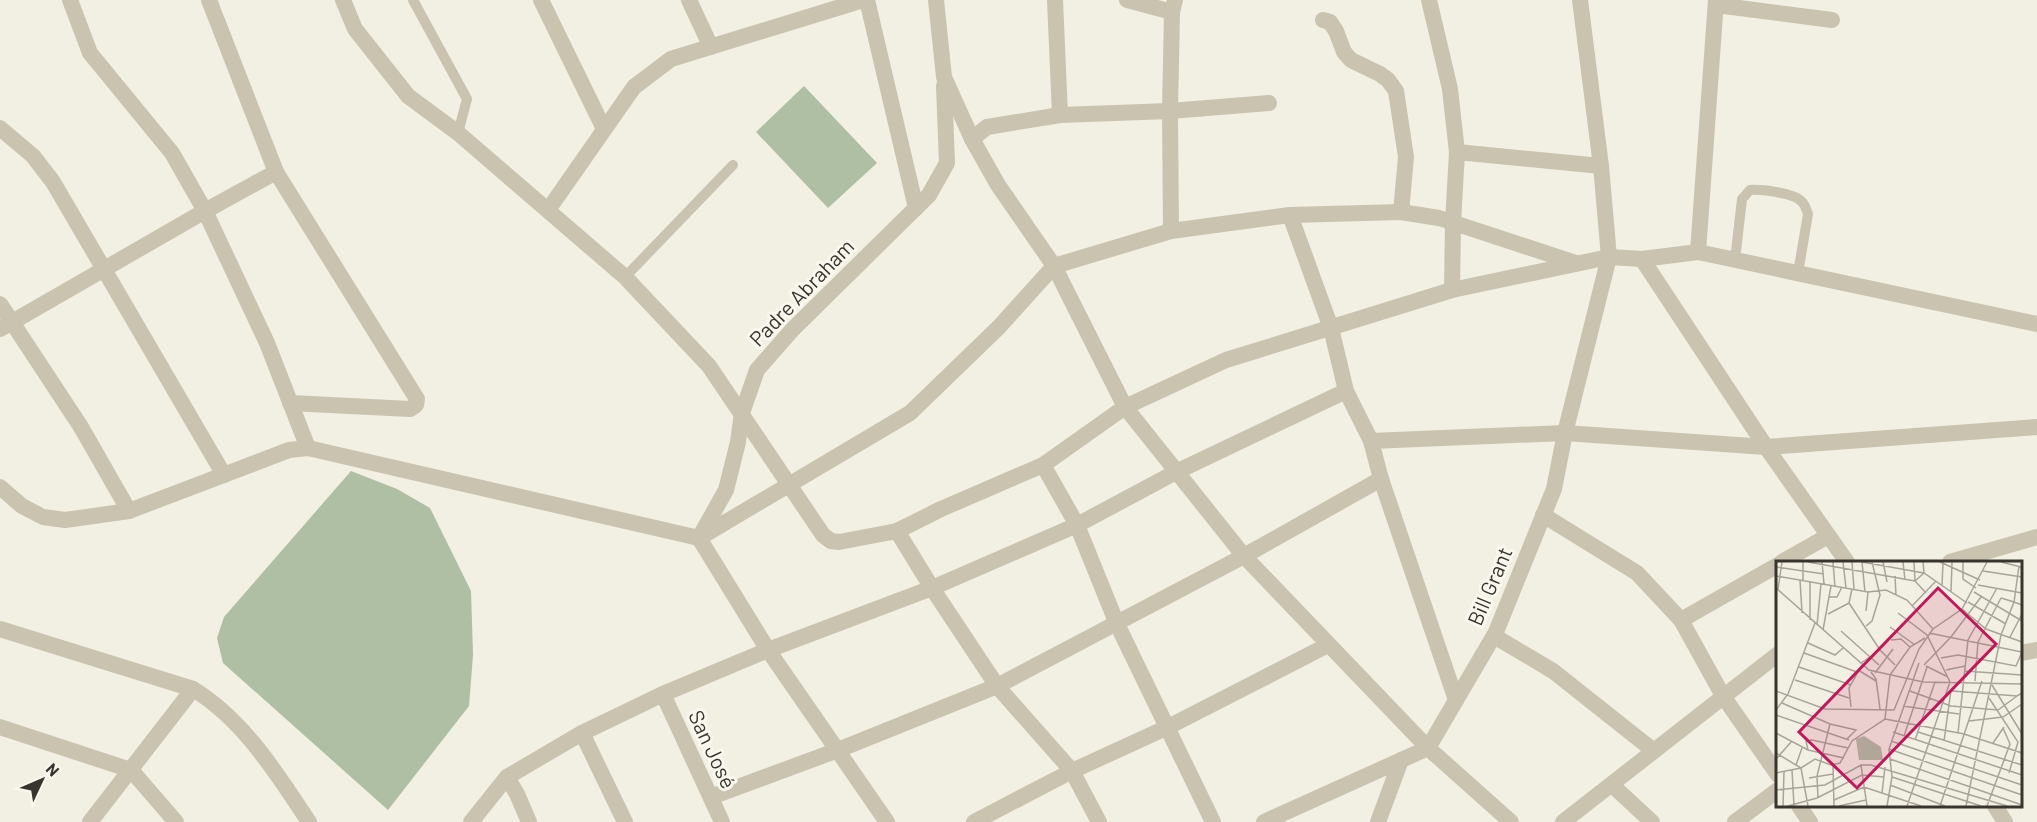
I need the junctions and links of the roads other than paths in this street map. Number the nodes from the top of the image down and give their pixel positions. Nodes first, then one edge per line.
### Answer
1 (70, 0) edge
2 (209, 0) edge
3 (343, 0) edge
4 (413, 0) edge
5 (541, 0) edge
6 (689, 0) edge
7 (936, 0) edge
8 (1055, 0) edge
9 (1127, 0) edge
10 (1429, 0) edge
11 (1580, 0) edge
12 (856, 1) edge
13 (1716, 3) edge
14 (1174, 6) edge
15 (1323, 20) dead end
16 (1832, 20) dead end
17 (711, 47) junction
18 (944, 77) junction
19 (1269, 103) dead end
20 (1170, 111) junction
21 (1060, 115) junction
22 (0, 128) edge
23 (604, 129) junction
24 (458, 133) junction
25 (972, 139) junction
26 (1457, 152) junction
27 (733, 165) dead end
28 (1601, 166) junction
29 (276, 172) junction
30 (916, 208) junction
31 (548, 210) junction
32 (205, 211) junction
33 (1401, 212) junction
34 (1290, 215) junction
35 (1453, 222) junction
36 (1171, 231) junction
37 (1698, 252) junction
38 (1609, 257) junction
39 (1642, 259) junction
40 (1735, 260) junction
41 (1578, 263) junction
42 (1054, 266) junction
43 (103, 270) junction
44 (1798, 273) junction
45 (625, 277) junction
46 (1452, 290) junction
47 (0, 304) edge
48 (2037, 324) edge
49 (6, 326) edge
50 (1331, 328) junction
51 (1346, 391) junction
52 (290, 403) junction
53 (1125, 407) junction
54 (742, 413) junction
55 (2037, 427) edge
56 (1565, 433) junction
57 (1371, 441) junction
58 (1766, 447) junction
59 (308, 448) junction
60 (1042, 465) junction
61 (1176, 472) junction
62 (224, 475) junction
63 (1381, 479) junction
64 (790, 485) junction
65 (0, 486) edge
66 (129, 511) junction
67 (1543, 515) junction
68 (1077, 525) junction
69 (897, 531) junction
70 (1828, 537) junction
71 (2037, 537) edge
72 (699, 538) junction
73 (1244, 556) junction
74 (1784, 561) edge
75 (1845, 561) edge
76 (1953, 561) edge
77 (1776, 566) edge
78 (932, 588) junction
79 (1681, 620) junction
80 (1117, 624) junction
81 (0, 629) edge
82 (1494, 636) junction
83 (1328, 645) junction
84 (768, 650) junction
85 (2037, 650) edge
86 (2022, 653) edge
87 (1776, 656) edge
88 (997, 686) junction
89 (193, 689) junction
90 (663, 694) junction
91 (1723, 696) junction
92 (1456, 700) junction
93 (0, 727) edge
94 (1167, 727) junction
95 (582, 733) junction
96 (1428, 748) junction
97 (838, 750) junction
98 (1654, 751) junction
99 (1401, 760) junction
100 (130, 770) junction
101 (1072, 771) junction
102 (1776, 772) edge
103 (507, 777) junction
104 (1612, 785) junction
105 (1776, 791) edge
106 (711, 797) junction
107 (1800, 807) edge
108 (1996, 807) edge
109 (90, 822) edge
110 (177, 822) edge
111 (309, 822) edge
112 (471, 822) edge
113 (529, 822) edge
114 (625, 822) edge
115 (722, 822) edge
116 (887, 822) edge
117 (974, 822) edge
118 (1099, 822) edge
119 (1213, 822) edge
120 (1264, 822) edge
121 (1378, 822) edge
122 (1511, 822) edge
123 (1563, 822) edge
124 (1652, 822) edge
125 (1735, 822) edge
126 (1810, 822) edge
127 (2005, 822) edge

1 - 32 street
2 - 29 street
3 - 24 street
4 - 24 lane
5 - 23 street
6 - 17 street
7 - 18 street
8 - 21 street
9 - 14 street
10 - 26 street
11 - 28 street, Bill Grant
12 - 17 street
12 - 30 street
13 - 16 street
13 - 37 street
14 - 20 street
15 - 33 street
17 - 23 street
18 - 25 street
18 - 30 street, Padre Abraham
19 - 20 street
20 - 21 street
20 - 36 street
21 - 25 street
22 - 43 street
23 - 31 street
24 - 31 street
25 - 42 street
26 - 28 street
26 - 35 street
27 - 45 lane
28 - 38 street, Bill Grant
29 - 32 street
29 - 52 street
30 - 54 street, Padre Abraham
31 - 45 street
32 - 43 street
32 - 52 street
33 - 34 street
33 - 35 street
34 - 36 street
34 - 50 street
35 - 41 street
35 - 46 street
36 - 42 street
37 - 39 street
37 - 40 street
38 - 39 street
38 - 41 street
38 - 56 street, Bill Grant
39 - 58 street
40 - 44 street
40 - 44 lane
41 - 46 street
42 - 53 street
42 - 64 street
43 - 49 street
43 - 62 street
44 - 48 street
45 - 54 street
46 - 50 street
47 - 49 street
49 - 66 street
50 - 51 street
50 - 53 street
51 - 57 street
51 - 61 street
52 - 59 street
53 - 60 street
53 - 61 street
54 - 64 street
54 - 72 street, Padre Abraham
55 - 58 street
56 - 57 street
56 - 58 street
56 - 67 street, Bill Grant
57 - 63 street
58 - 70 street
59 - 62 street
59 - 72 street
60 - 68 street
60 - 69 street
61 - 68 street
61 - 73 street
62 - 66 street
63 - 73 street
63 - 92 street
64 - 69 street
64 - 72 street
65 - 66 street
67 - 79 street
67 - 82 street, Bill Grant
68 - 78 street
68 - 80 street
69 - 78 street
70 - 74 street
70 - 75 street
71 - 76 street
72 - 84 street
73 - 80 street
73 - 83 street
77 - 79 street
78 - 84 street
78 - 88 street
79 - 91 street
80 - 88 street
80 - 94 street
81 - 89 street
82 - 92 street, Bill Grant
82 - 98 street
83 - 94 street
83 - 96 street
84 - 90 street
84 - 97 street
85 - 86 street
87 - 91 street
88 - 97 street
88 - 101 street
89 - 100 street
89 - 111 street
90 - 95 street
90 - 106 street, San José
91 - 98 street
91 - 102 street
92 - 96 street, Bill Grant
93 - 100 street
94 - 101 street
94 - 119 street
95 - 103 street
95 - 114 street
96 - 99 street
96 - 122 street
97 - 106 street
97 - 116 street
98 - 104 street
99 - 120 street
99 - 121 street
100 - 109 street
100 - 110 street
101 - 117 street
101 - 118 street
103 - 112 street
103 - 113 street
104 - 123 street
104 - 124 street
105 - 125 street
106 - 115 street, San José
107 - 126 street
108 - 127 street

